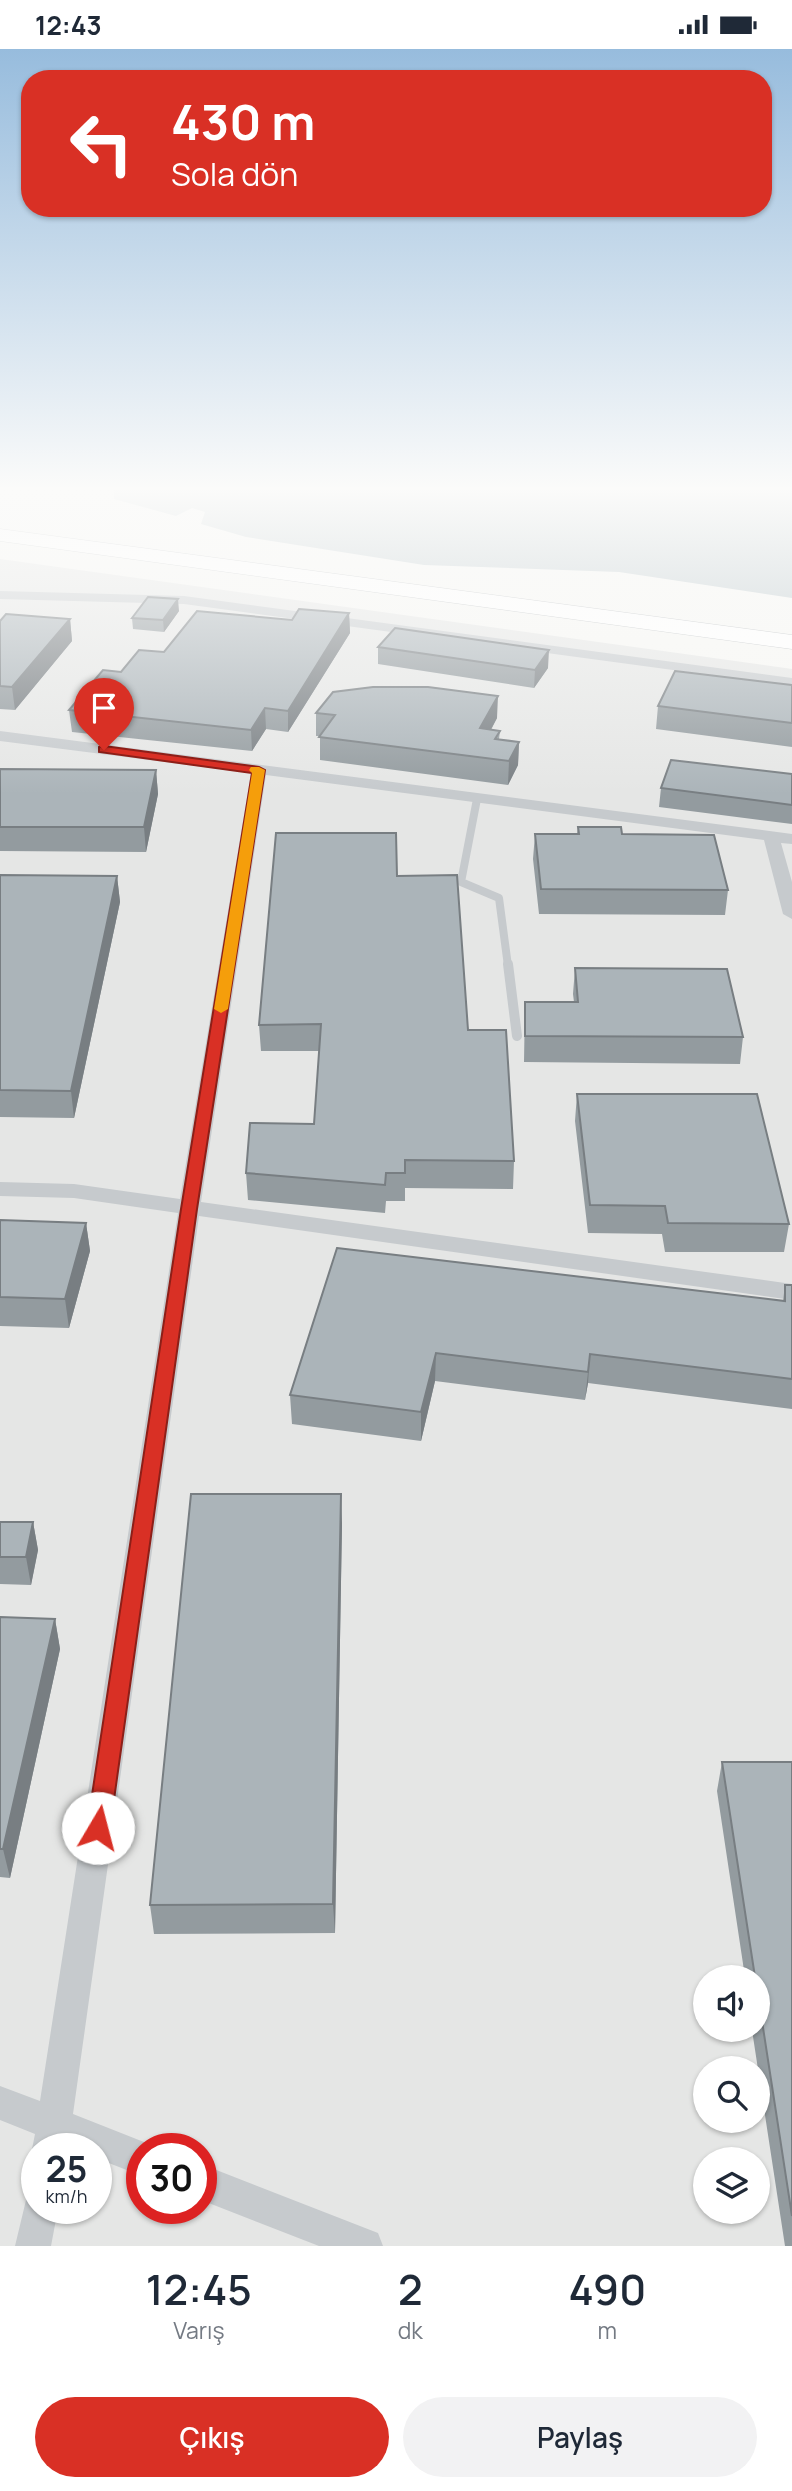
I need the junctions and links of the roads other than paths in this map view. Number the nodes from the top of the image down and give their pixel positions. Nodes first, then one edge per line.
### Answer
1 (323, 589) edge
2 (396, 589) edge
3 (0, 595) edge
4 (792, 642) edge
5 (792, 651) edge
6 (792, 682) edge
7 (0, 736) edge
8 (259, 770) junction
9 (477, 799) junction
10 (771, 837) junction
11 (792, 839) edge
12 (792, 914) edge
13 (517, 1036) dead end
14 (0, 1189) edge
15 (189, 1209) junction
16 (792, 1291) edge
17 (0, 2103) edge
18 (48, 2133) edge
19 (53, 2133) edge
20 (217, 2188) edge
21 (37, 2224) edge
22 (33, 2246) edge
23 (365, 2246) edge

1 - 5 highway
2 - 4 highway
3 - 6 street
7 - 8 street
8 - 9 street
8 - 15 street
9 - 10 street
9 - 13 lane
10 - 11 street
10 - 12 street
14 - 15 street
15 - 16 street
15 - 19 street
17 - 18 street
20 - 23 street
21 - 22 street

